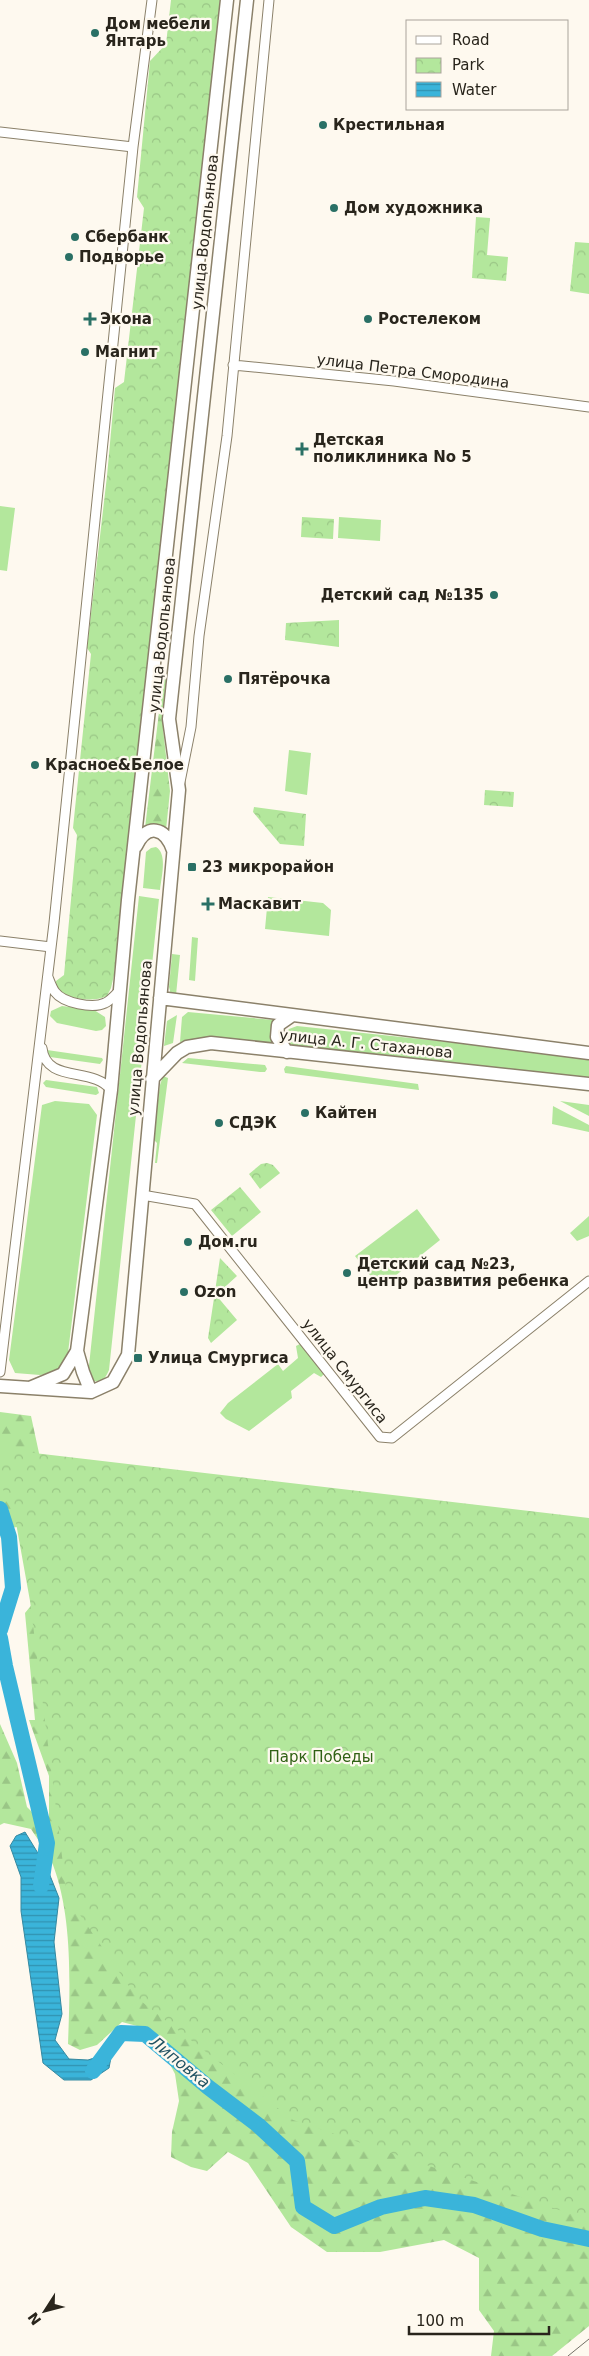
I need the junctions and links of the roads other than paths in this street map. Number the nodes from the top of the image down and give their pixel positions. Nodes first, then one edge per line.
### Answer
1 (152, 0) edge
2 (227, 0) edge
3 (247, 0) edge
4 (269, 0) edge
5 (0, 132) edge
6 (133, 147) junction
7 (233, 365) junction
8 (589, 407) edge
9 (179, 790) junction
10 (134, 849) junction
11 (173, 850) junction
12 (0, 941) edge
13 (51, 947) junction
14 (48, 976) junction
15 (120, 990) junction
16 (160, 998) junction
17 (291, 1016) junction
18 (40, 1040) junction
19 (287, 1052) junction
20 (589, 1053) edge
21 (152, 1079) junction
22 (589, 1084) edge
23 (111, 1090) junction
24 (142, 1195) junction
25 (589, 1281) edge
26 (77, 1351) junction
27 (0, 1372) edge
28 (0, 1386) edge
29 (27, 1389) junction
30 (91, 1392) junction

1 - 6 street
2 - 10 main road, улица Водопьянова
3 - 9 main road, улица Водопьянова
4 - 7 street
5 - 6 street
6 - 13 street
7 - 8 street, улица Петра Смородина
7 - 9 street
9 - 11 main road, улица Водопьянова
10 - 11 main road
10 - 15 main road, улица Водопьянова
11 - 16 main road, улица Водопьянова
12 - 13 street
13 - 14 street
14 - 15 street
14 - 18 street
15 - 23 main road, улица Водопьянова
16 - 17 main road, улица А. Г. Стаханова
16 - 21 main road, улица Водопьянова
17 - 19 main road
17 - 20 main road, улица А. Г. Стаханова
18 - 23 street
18 - 27 street
19 - 21 main road, улица А. Г. Стаханова
19 - 22 main road, улица А. Г. Стаханова
21 - 24 main road, улица Водопьянова
23 - 26 main road, улица Водопьянова
24 - 25 street, улица Смургиса
24 - 30 main road, улица Водопьянова
26 - 29 main road, улица Водопьянова
26 - 30 main road, улица Водопьянова
28 - 29 main road
29 - 30 main road

